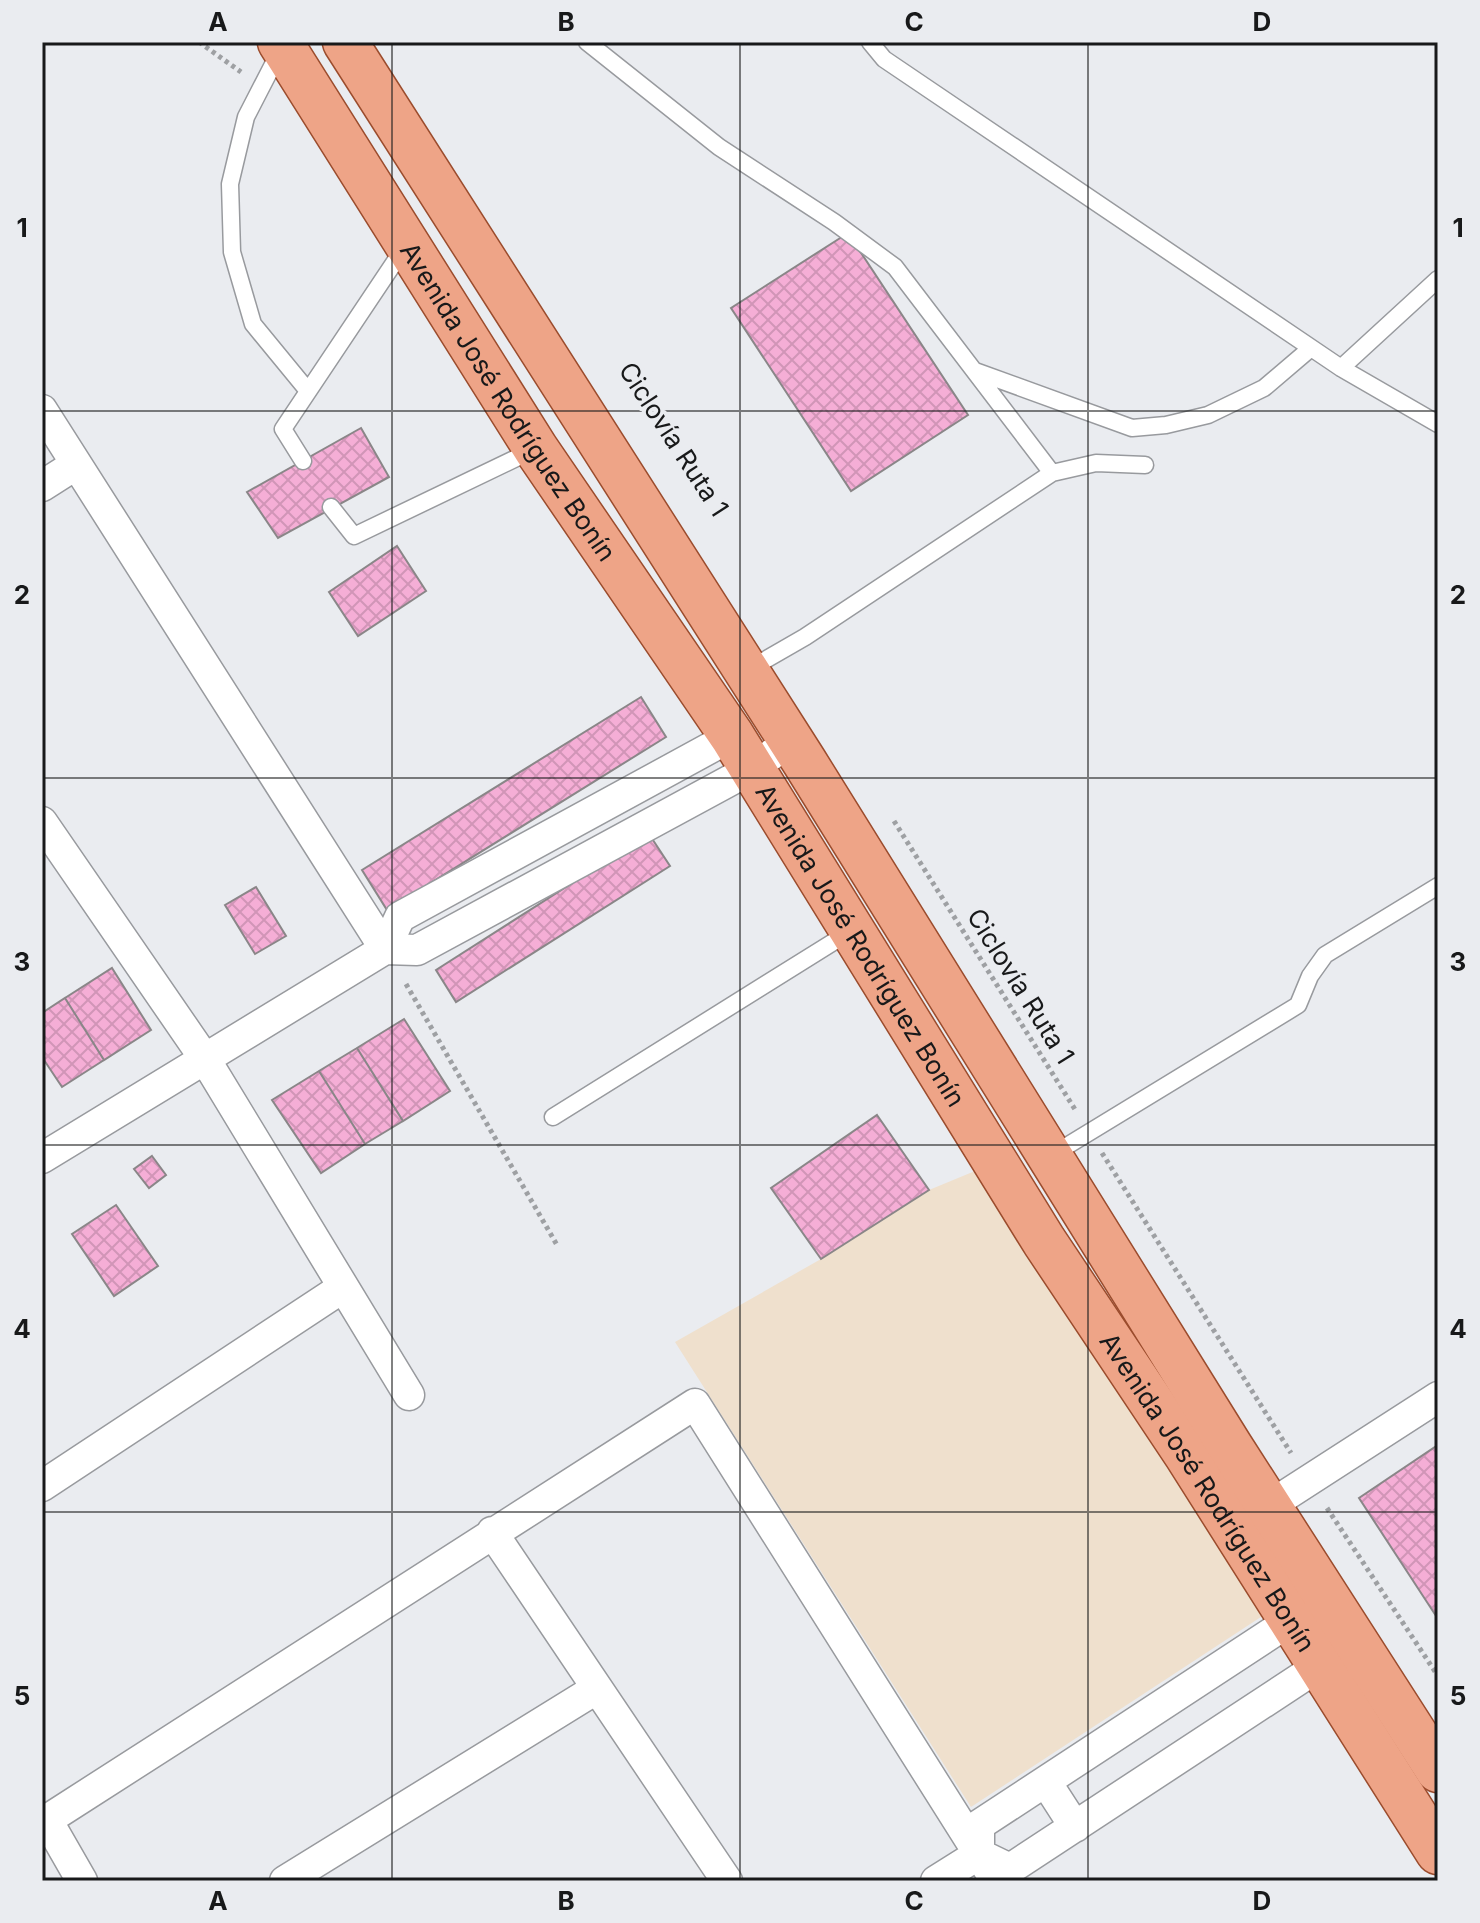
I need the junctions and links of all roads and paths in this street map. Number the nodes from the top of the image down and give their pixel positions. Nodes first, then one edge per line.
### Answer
1 (345, 42) edge
2 (587, 42) edge
3 (870, 42) edge
4 (281, 44) edge
5 (407, 244) junction
6 (1438, 279) edge
7 (1311, 348) junction
8 (1341, 368) junction
9 (973, 370) junction
10 (308, 391) junction
11 (42, 410) edge
12 (1438, 424) edge
13 (536, 449) junction
14 (303, 461) dead end
15 (75, 465) junction
16 (1145, 465) dead end
17 (1052, 473) junction
18 (42, 486) edge
19 (331, 507) dead end
20 (745, 671) junction
21 (762, 750) junction
22 (891, 817) dead end
23 (42, 822) edge
24 (1438, 886) edge
25 (853, 930) junction
26 (385, 949) junction
27 (205, 1059) junction
28 (553, 1117) dead end
29 (1090, 1133) junction
30 (1050, 1156) junction
31 (42, 1158) edge
32 (557, 1245) dead end
33 (342, 1288) junction
34 (409, 1395) dead end
35 (1438, 1397) edge
36 (1309, 1481) junction
37 (42, 1486) edge
38 (1250, 1518) junction
39 (492, 1532) junction
40 (1290, 1621) junction
41 (1319, 1666) junction
42 (1438, 1676) edge
43 (596, 1689) junction
44 (1438, 1770) edge
45 (1046, 1782) junction
46 (1075, 1827) junction
47 (1438, 1852) edge
48 (979, 1854) junction
49 (82, 1881) edge
50 (285, 1881) edge
51 (727, 1881) edge
52 (936, 1881) edge
53 (996, 1881) edge

1 - 20 main road, Avenida José Rodríguez Bonín
2 - 9 lane
3 - 7 lane
4 - 5 main road, Avenida José Rodríguez Bonín
4 - 10 lane
5 - 10 lane
5 - 13 main road, Avenida José Rodríguez Bonín
6 - 8 lane
7 - 8 lane
7 - 9 lane
8 - 12 lane
9 - 17 lane
10 - 14 lane
11 - 15 street
13 - 19 lane
13 - 21 main road, Avenida José Rodríguez Bonín
15 - 18 street
15 - 26 street
16 - 17 lane
17 - 20 lane
20 - 21 main road, Avenida José Rodríguez Bonín
21 - 25 main road, Avenida José Rodríguez Bonín
21 - 26 street
21 - 30 main road, Avenida José Rodríguez Bonín
22 - 29 path, Ciclovía Ruta 1
23 - 27 street
24 - 29 lane
25 - 28 lane
25 - 38 main road, Avenida José Rodríguez Bonín
26 - 27 street
26 - 32 path
27 - 31 street
27 - 33 street
29 - 30 lane
29 - 36 path, Ciclovía Ruta 1
30 - 38 main road, Avenida José Rodríguez Bonín
33 - 34 street
33 - 37 street
35 - 36 street
36 - 38 street
36 - 42 path, Ciclovía Ruta 1
38 - 40 main road, Avenida José Rodríguez Bonín
38 - 44 main road, Avenida José Rodríguez Bonín
39 - 43 street
39 - 48 street
39 - 49 street
40 - 41 main road, Avenida José Rodríguez Bonín
40 - 45 street
41 - 46 street
41 - 47 main road, Avenida José Rodríguez Bonín
43 - 50 street
43 - 51 street
45 - 46 street
45 - 48 street
46 - 48 street
48 - 52 street
48 - 53 street

